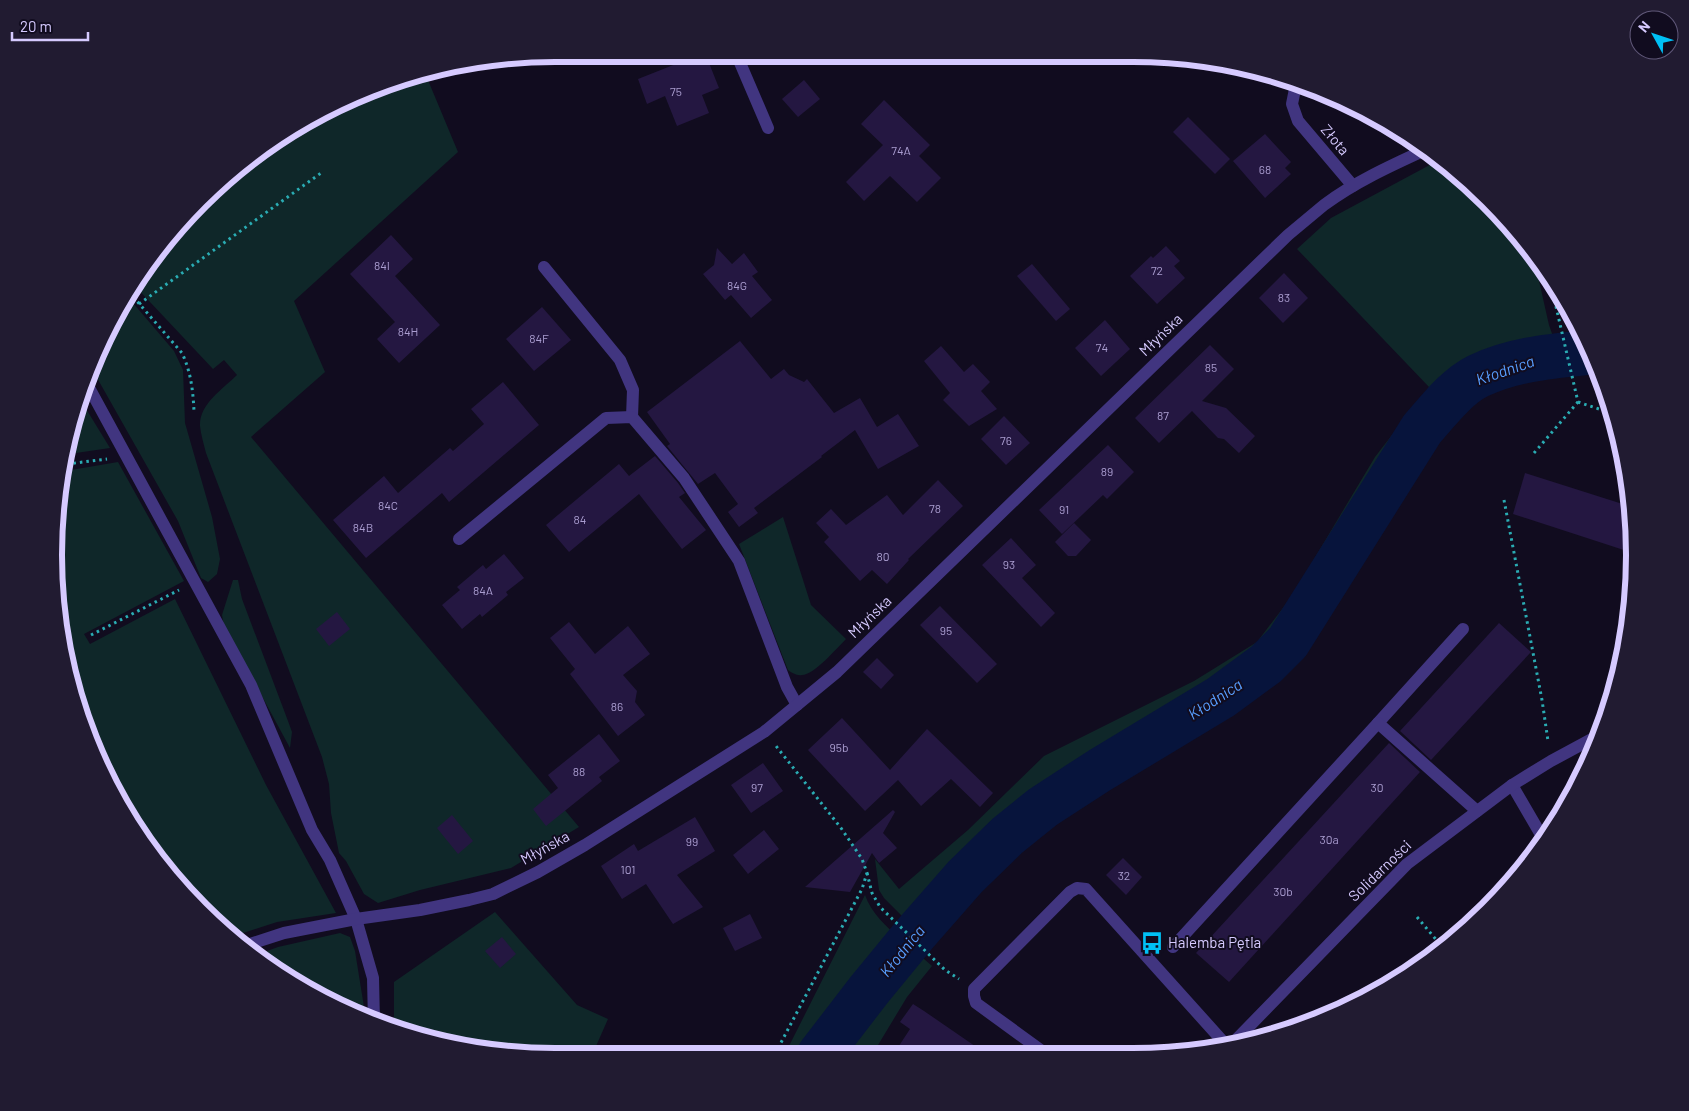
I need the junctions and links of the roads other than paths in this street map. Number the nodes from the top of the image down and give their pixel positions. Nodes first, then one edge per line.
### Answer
1 (740, 62) edge
2 (1295, 90) edge
3 (768, 128) dead end
4 (1418, 153) edge
5 (1353, 186) junction
6 (544, 267) dead end
7 (91, 391) edge
8 (632, 417) junction
9 (459, 540) dead end
10 (1463, 629) dead end
11 (797, 705) junction
12 (1378, 723) junction
13 (1591, 739) edge
14 (1512, 785) junction
15 (1477, 811) junction
16 (1540, 833) edge
17 (356, 919) junction
18 (251, 944) edge
19 (1173, 947) dead end
20 (370, 1012) edge
21 (1239, 1037) edge
22 (1222, 1040) edge
23 (1038, 1048) edge

1 - 3 street
2 - 5 street, Złota
4 - 5 street, Młyńska
5 - 11 street, Młyńska
6 - 8 street
7 - 17 street
8 - 9 street
8 - 11 street
10 - 12 street
11 - 17 street, Młyńska
12 - 15 street
12 - 19 street
13 - 14 street, Solidarności
14 - 15 street, Solidarności
14 - 16 street
15 - 21 street, Solidarności
17 - 18 street, Młyńska
17 - 20 street
22 - 23 street

